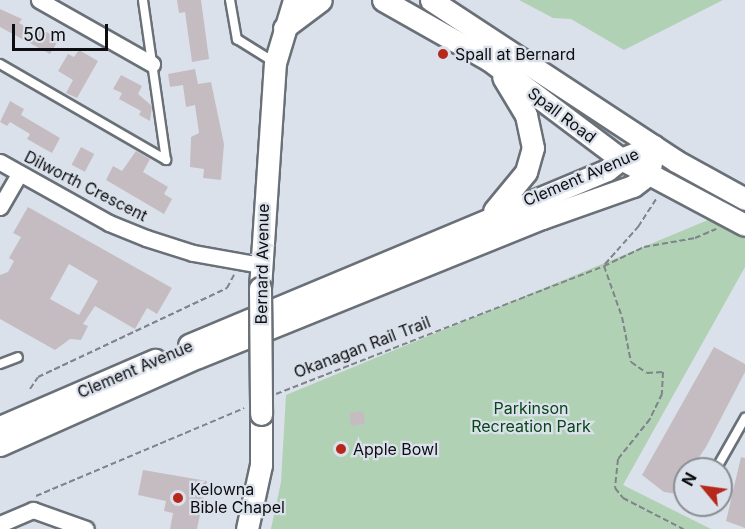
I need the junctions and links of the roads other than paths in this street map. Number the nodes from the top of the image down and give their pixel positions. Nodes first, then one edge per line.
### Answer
1 (39, 0) edge
2 (143, 0) edge
3 (230, 0) edge
4 (278, 0) edge
5 (294, 0) edge
6 (321, 0) edge
7 (383, 0) edge
8 (431, 0) edge
9 (283, 28) junction
10 (489, 60) junction
11 (0, 63) edge
12 (275, 63) junction
13 (152, 64) junction
14 (654, 146) junction
15 (621, 159) junction
16 (0, 162) edge
17 (20, 174) junction
18 (649, 174) junction
19 (745, 199) edge
20 (0, 207) edge
21 (489, 216) junction
22 (741, 223) edge
23 (261, 266) junction
24 (18, 357) dead end
25 (1, 361) edge
26 (745, 418) edge
27 (0, 427) edge
28 (0, 445) edge
29 (723, 457) edge
30 (0, 524) edge
31 (86, 529) edge
32 (247, 529) edge

1 - 13 street
2 - 13 lane
3 - 12 lane
4 - 9 main road
5 - 9 main road, Bernard Avenue
6 - 9 main road
7 - 10 main road, Spall Road
8 - 14 main road, Spall Road
9 - 12 main road, Bernard Avenue
10 - 15 main road, Spall Road
10 - 21 main road
11 - 13 lane
12 - 23 main road, Bernard Avenue
14 - 15 main road, Clement Avenue
14 - 18 main road, Clement Avenue
14 - 19 main road, Spall Road
15 - 18 main road, Spall Road
15 - 21 main road, Clement Avenue
16 - 17 street, Dilworth Crescent
17 - 20 street
17 - 23 street, Dilworth Crescent
18 - 22 main road, Spall Road
18 - 28 main road, Clement Avenue
21 - 27 main road, Clement Avenue
23 - 32 main road, Bernard Avenue, bridge
24 - 25 lane
26 - 29 lane
30 - 31 street

